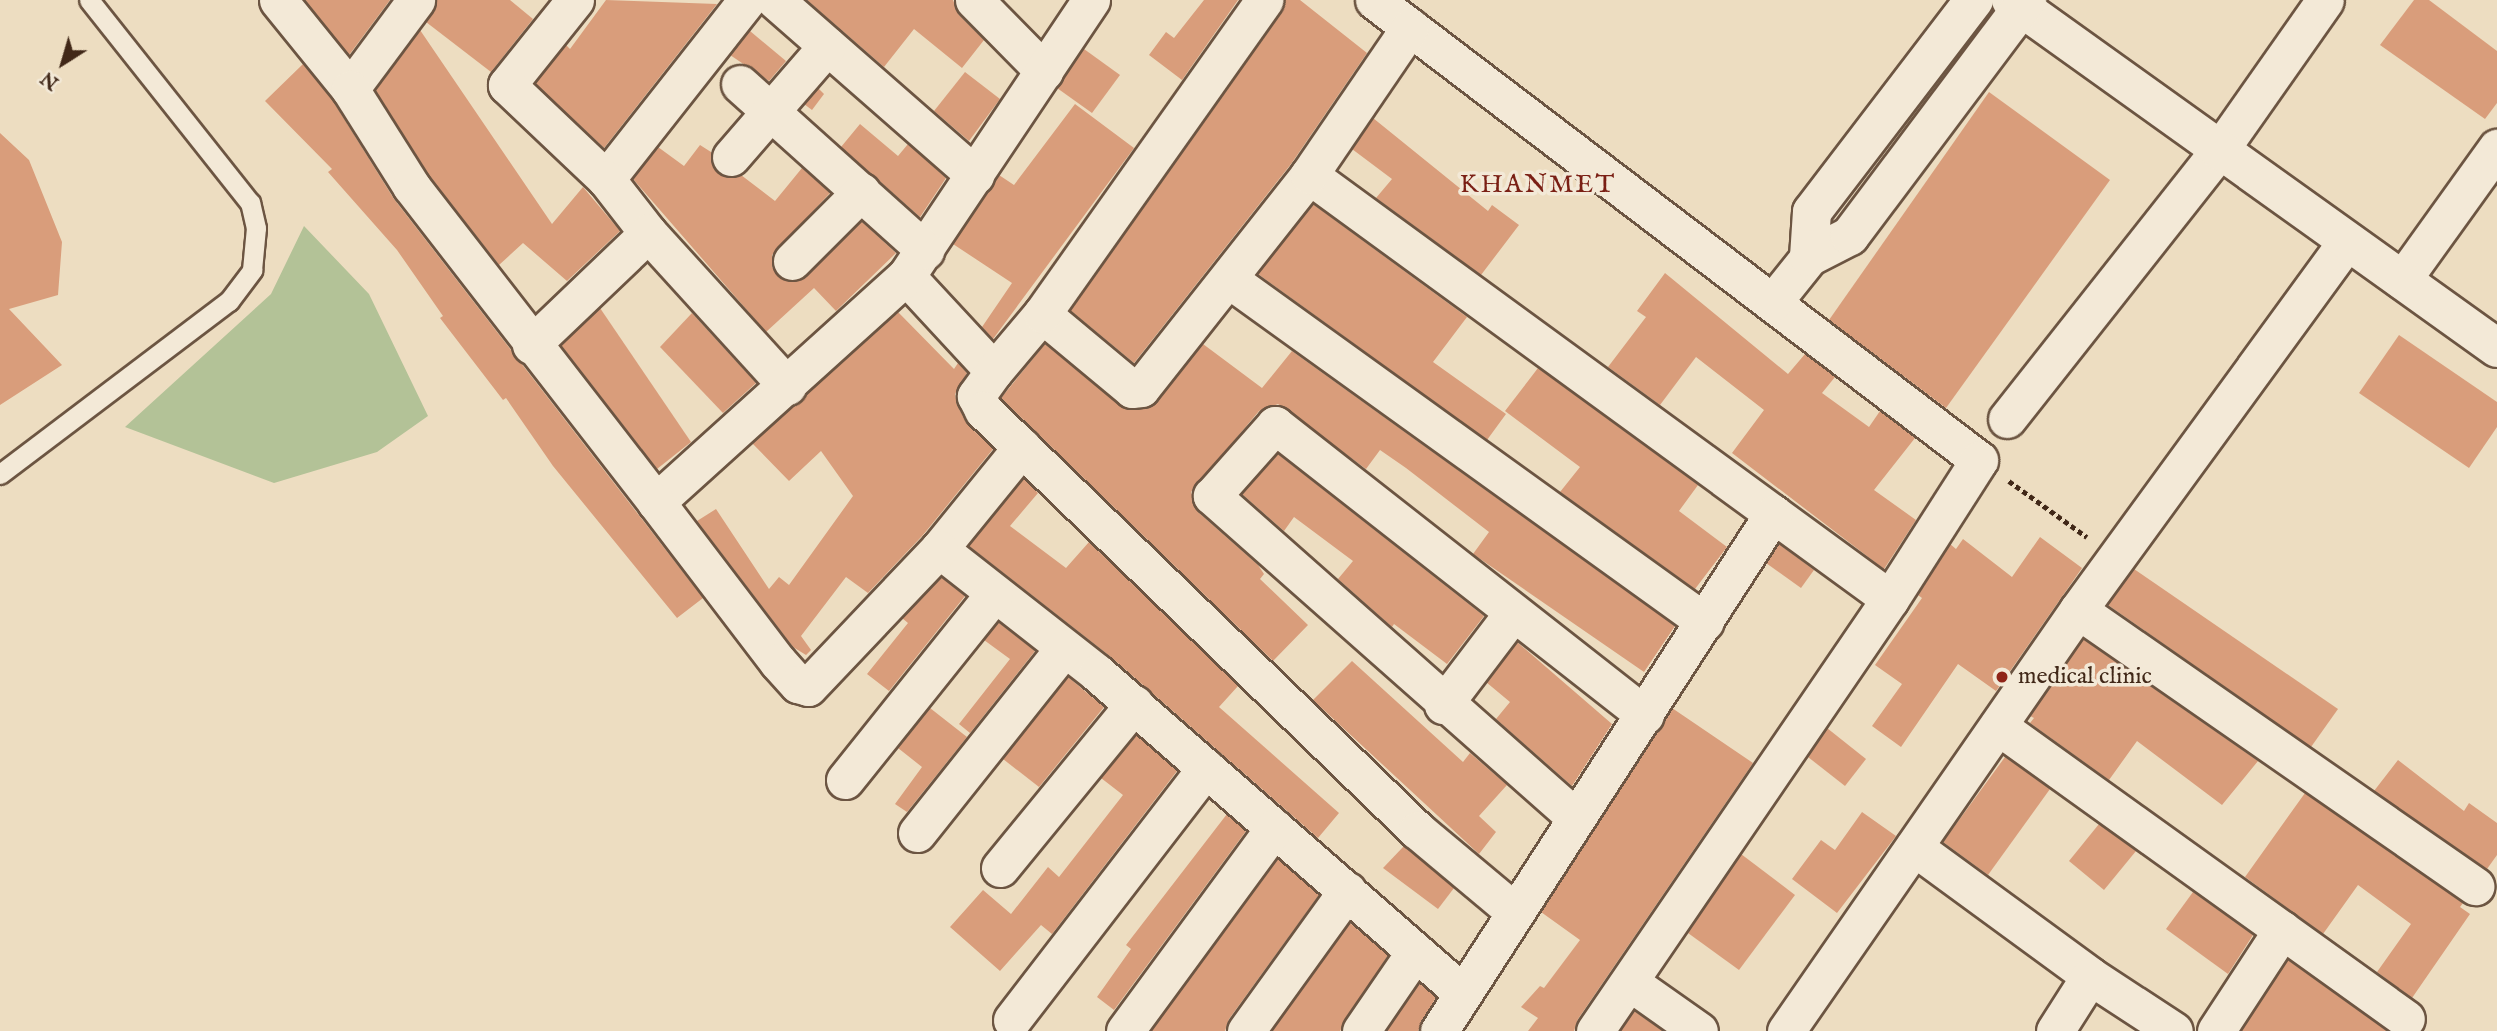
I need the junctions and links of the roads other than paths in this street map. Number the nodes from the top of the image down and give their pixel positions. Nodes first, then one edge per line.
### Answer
1 (89, 0) edge
2 (278, 0) edge
3 (416, 0) edge
4 (575, 0) edge
5 (747, 0) edge
6 (775, 0) edge
7 (974, 0) edge
8 (1091, 0) edge
9 (1264, 0) edge
10 (1374, 0) edge
11 (1974, 0) edge
12 (2325, 0) edge
13 (2020, 3) edge
14 (1410, 27) junction
15 (827, 46) junction
16 (1044, 71) junction
17 (740, 84) dead end
18 (350, 89) junction
19 (772, 111) junction
20 (2497, 148) edge
21 (2219, 151) junction
22 (731, 156) dead end
23 (975, 175) junction
24 (1309, 175) junction
25 (606, 179) junction
26 (861, 192) junction
27 (648, 233) junction
28 (2347, 241) junction
29 (1809, 257) junction
30 (792, 261) dead end
31 (916, 263) junction
32 (1230, 280) junction
33 (2402, 280) junction
34 (1773, 302) junction
35 (1042, 314) junction
36 (531, 345) junction
37 (2497, 348) edge
38 (994, 371) junction
39 (787, 386) junction
40 (2007, 419) dead end
41 (1022, 447) junction
42 (0, 474) edge
43 (656, 502) junction
44 (1773, 513) junction
45 (939, 549) junction
46 (994, 594) junction
47 (1890, 599) junction
48 (2078, 610) junction
49 (1512, 614) junction
50 (1705, 622) junction
51 (1064, 648) junction
52 (1134, 704) junction
53 (1443, 705) junction
54 (1645, 715) junction
55 (1998, 726) junction
56 (1206, 768) junction
57 (845, 780) dead end
58 (1575, 817) junction
59 (1274, 828) junction
60 (917, 833) dead end
61 (1914, 847) junction
62 (1000, 868) dead end
63 (2475, 886) dead end
64 (1347, 891) junction
65 (1514, 912) junction
66 (2282, 930) junction
67 (1415, 952) junction
68 (2090, 976) junction
69 (1631, 983) junction
70 (1463, 993) junction
71 (2406, 1019) dead end
72 (1012, 1020) dead end
73 (1125, 1031) edge
74 (1246, 1031) edge
75 (1361, 1031) edge
76 (1439, 1031) edge
77 (1595, 1031) edge
78 (1699, 1031) edge
79 (1786, 1031) edge
80 (2055, 1031) edge
81 (2174, 1031) edge
82 (2216, 1031) edge

1 - 42 lane
2 - 18 street
3 - 18 street
4 - 25 street
5 - 25 street
6 - 15 street
7 - 16 street
8 - 16 street
9 - 35 street
10 - 14 street
11 - 29 street
12 - 21 street
13 - 21 street
13 - 29 street
14 - 24 street
14 - 34 street
15 - 19 street
15 - 23 street
16 - 23 street
17 - 19 street
18 - 36 street
19 - 22 street
19 - 26 street
20 - 33 street
21 - 28 street
21 - 40 street
23 - 31 street
24 - 32 street
24 - 44 street
25 - 27 street
26 - 30 street
26 - 31 street
27 - 36 street
27 - 39 street
28 - 33 street
28 - 48 street
29 - 34 street
31 - 38 street
31 - 39 street
32 - 35 street
32 - 50 street
33 - 37 street
34 - 47 street
35 - 38 street
36 - 43 street
38 - 41 street
39 - 43 street
41 - 45 street
41 - 65 street
43 - 45 street
44 - 47 street
44 - 50 street
45 - 46 street
46 - 51 street
46 - 57 street
47 - 69 street
48 - 55 street
48 - 63 street
49 - 53 street
49 - 53 street
49 - 54 street
50 - 54 street
51 - 52 street
51 - 60 street
52 - 56 street
52 - 62 street
53 - 58 street
54 - 58 street
55 - 61 street
55 - 66 street
56 - 59 street
56 - 72 street
58 - 65 street
59 - 64 street
59 - 73 street
61 - 68 street
61 - 79 street
64 - 67 street
64 - 74 street
65 - 70 street
66 - 71 street
66 - 82 street
67 - 70 street
67 - 75 street
68 - 80 street
68 - 81 street
69 - 77 street
69 - 78 street
70 - 76 street

